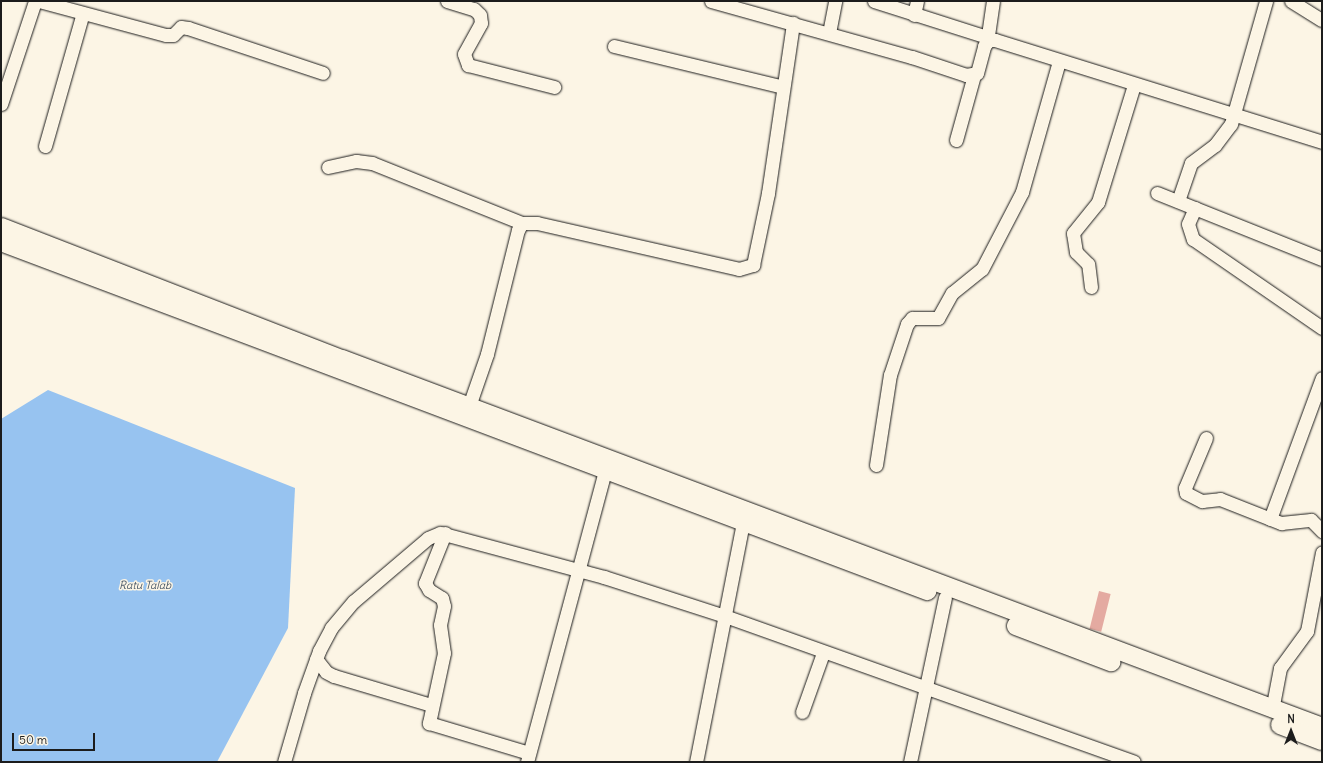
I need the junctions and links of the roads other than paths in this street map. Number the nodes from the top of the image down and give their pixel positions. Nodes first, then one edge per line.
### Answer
1 (35, 1) edge
2 (39, 1) edge
3 (447, 1) edge
4 (711, 1) edge
5 (835, 1) edge
6 (874, 1) edge
7 (917, 1) edge
8 (993, 1) edge
9 (1266, 1) edge
10 (1291, 1) edge
11 (83, 13) junction
12 (914, 15) junction
13 (1322, 20) edge
14 (793, 23) junction
15 (829, 33) junction
16 (987, 40) junction
17 (614, 46) dead end
18 (1059, 61) junction
19 (323, 73) dead end
20 (974, 75) junction
21 (1134, 85) junction
22 (554, 87) dead end
23 (783, 87) junction
24 (1, 104) edge
25 (1234, 116) junction
26 (956, 140) dead end
27 (1322, 142) edge
28 (46, 146) dead end
29 (328, 167) dead end
30 (1157, 193) dead end
31 (1178, 201) junction
32 (1195, 208) junction
33 (522, 223) junction
34 (1, 227) edge
35 (1, 242) edge
36 (1322, 259) edge
37 (1091, 287) dead end
38 (1322, 328) edge
39 (1322, 378) edge
40 (469, 406) junction
41 (1206, 438) dead end
42 (876, 465) dead end
43 (605, 470) junction
44 (1270, 519) junction
45 (743, 522) junction
46 (1322, 531) edge
47 (446, 533) junction
48 (1322, 552) edge
49 (578, 570) junction
50 (945, 598) junction
51 (722, 615) junction
52 (823, 653) junction
53 (316, 659) junction
54 (928, 688) junction
55 (431, 705) junction
56 (1272, 710) junction
57 (802, 712) dead end
58 (1322, 727) edge
59 (1322, 741) edge
60 (528, 757) edge
61 (284, 762) edge
62 (696, 762) edge
63 (910, 762) edge
64 (1134, 762) edge

1 - 24 street
2 - 11 street
3 - 22 street
4 - 14 street
5 - 15 street
6 - 12 street
7 - 12 street
8 - 16 street
9 - 25 street
10 - 13 street
11 - 19 street
11 - 28 street
12 - 16 street
14 - 15 street
14 - 23 street
15 - 20 street
16 - 18 street
16 - 20 street
17 - 23 street
18 - 21 street
18 - 42 street
20 - 26 street
21 - 25 street
21 - 37 street
23 - 33 street
25 - 27 street
25 - 31 street
29 - 33 street
30 - 31 street
31 - 32 street
32 - 36 street
32 - 38 street
33 - 40 street
34 - 40 highway
35 - 43 highway
39 - 44 street
40 - 56 highway
41 - 44 street
43 - 45 highway
43 - 49 street
44 - 46 street
45 - 50 highway
45 - 51 street
47 - 49 street
47 - 53 street
47 - 55 street
48 - 56 street
49 - 51 street
49 - 60 street
50 - 54 street
50 - 59 highway
51 - 52 street
51 - 62 street
52 - 54 street
52 - 57 street
53 - 55 street
53 - 61 street
54 - 63 street
54 - 64 street
55 - 60 street
56 - 58 highway

